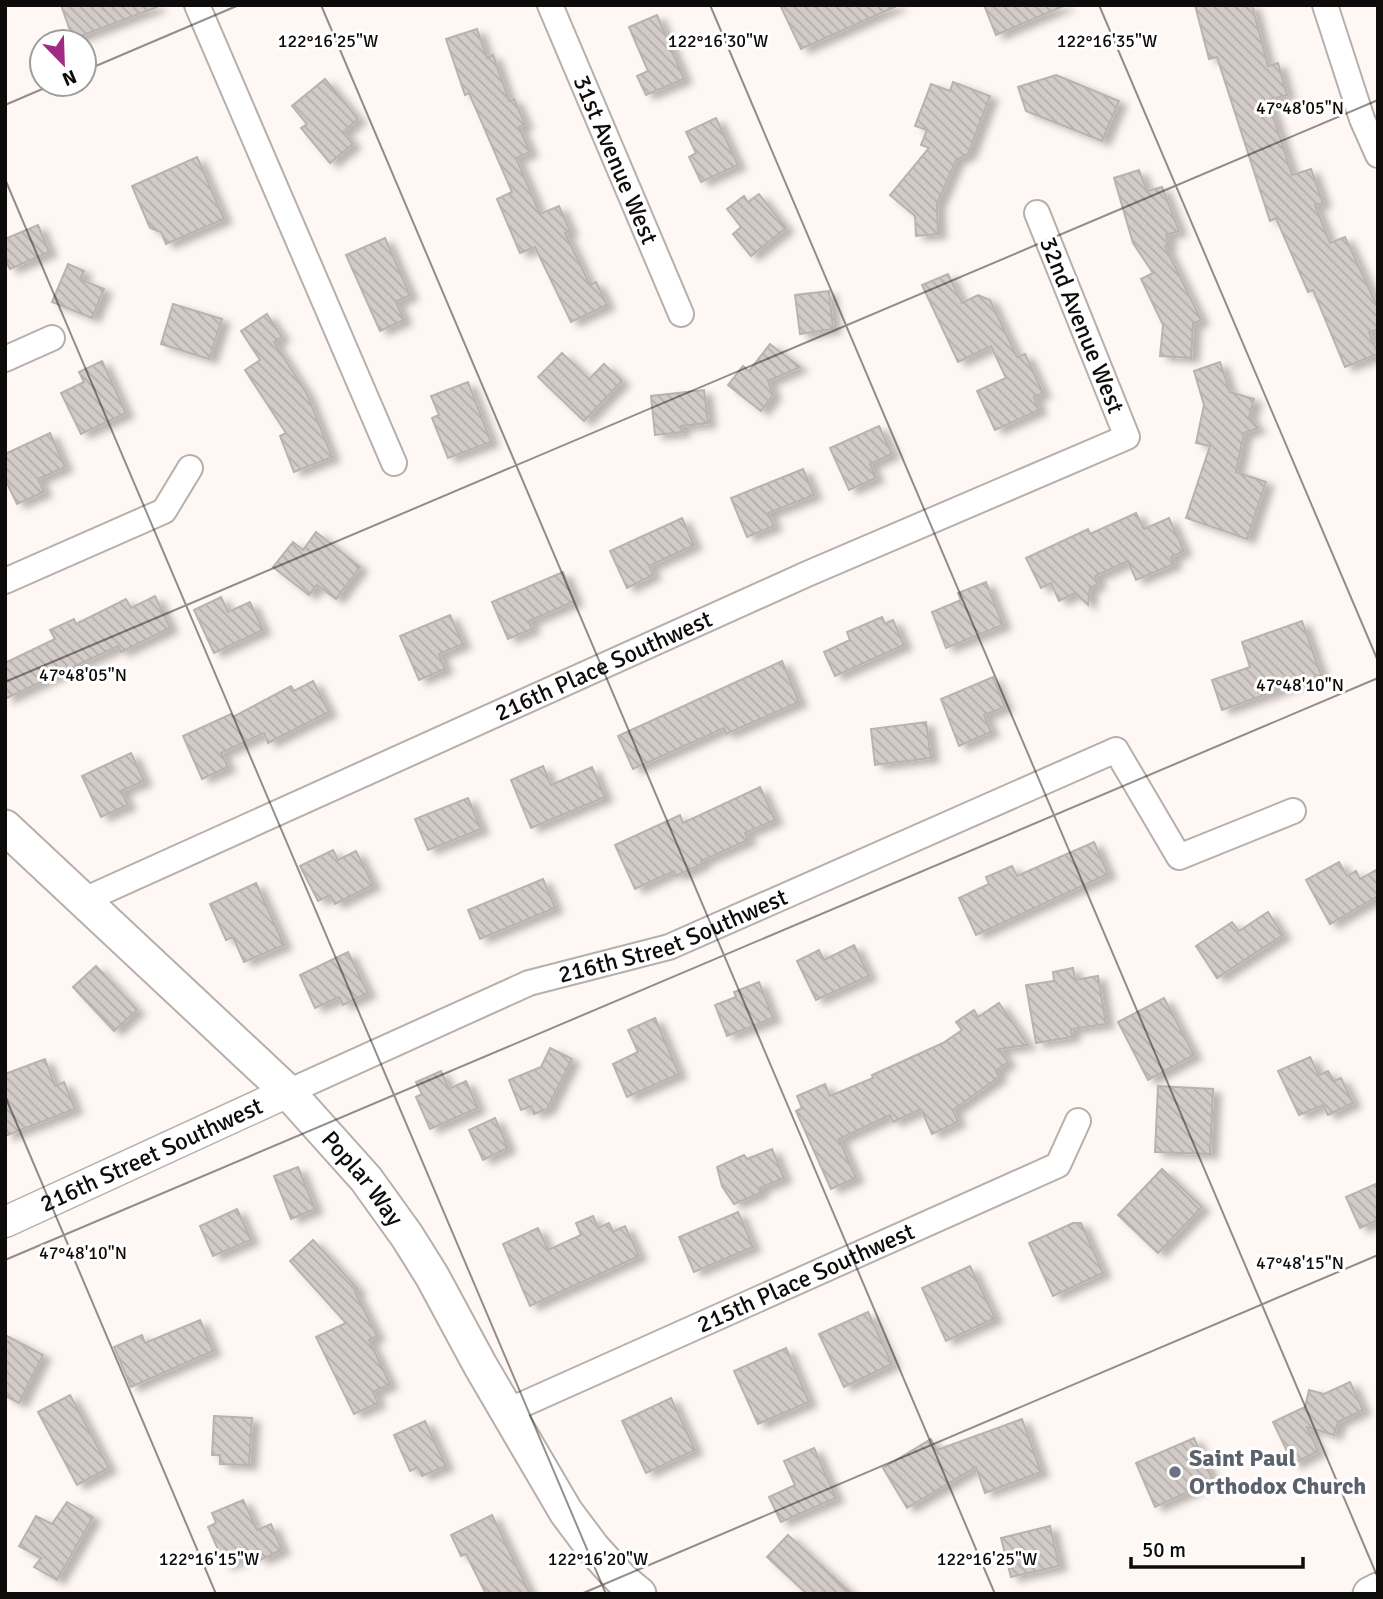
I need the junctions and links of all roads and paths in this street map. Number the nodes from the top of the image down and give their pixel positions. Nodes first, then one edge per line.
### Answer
1 (197, 5) edge
2 (550, 5) edge
3 (1325, 5) edge
4 (1378, 155) edge
5 (1037, 213) dead end
6 (681, 314) dead end
7 (52, 338) dead end
8 (5, 359) edge
9 (1127, 437) joint
10 (394, 463) dead end
11 (190, 468) dead end
12 (5, 581) edge
13 (1293, 811) dead end
14 (5, 827) edge
15 (82, 901) junction
16 (288, 1093) junction
17 (1078, 1121) dead end
18 (5, 1222) edge
19 (508, 1411) junction
20 (1378, 1590) edge
21 (639, 1594) edge
22 (1370, 1594) edge

1 - 10 street
2 - 6 street, 31st Avenue West
3 - 4 street
5 - 9 street, 32nd Avenue West
7 - 8 street
9 - 15 street, 216th Place Southwest
11 - 12 street
13 - 16 street, 216th Street Southwest
14 - 15 main road, Poplar Way
15 - 16 main road, Poplar Way
16 - 18 street, 216th Street Southwest
16 - 19 main road, Poplar Way
17 - 19 street, 215th Place Southwest
19 - 21 main road, Poplar Way
20 - 22 main road

